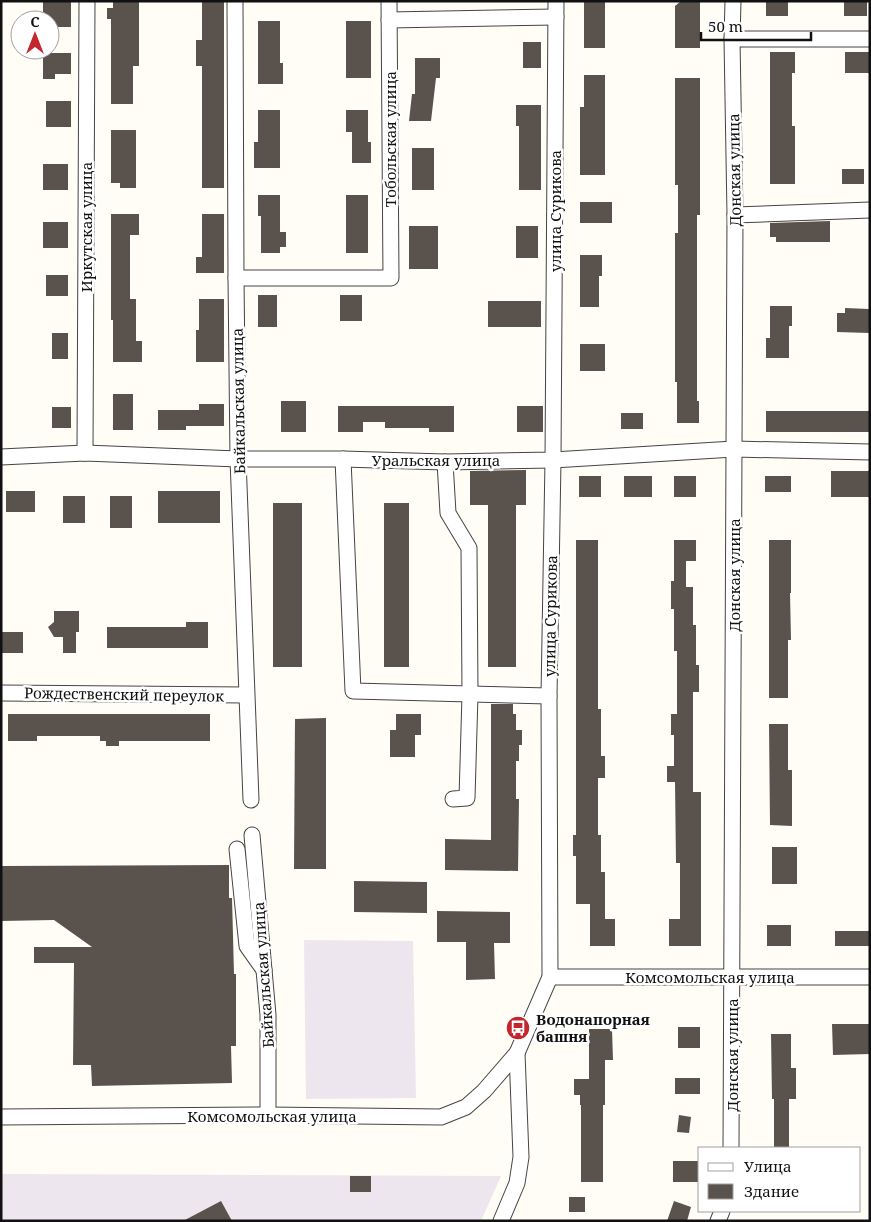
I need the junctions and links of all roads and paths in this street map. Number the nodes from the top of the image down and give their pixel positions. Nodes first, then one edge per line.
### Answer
1 (87, 1) edge
2 (235, 1) edge
3 (389, 1) edge
4 (556, 1) edge
5 (734, 1) edge
6 (556, 17) junction
7 (389, 20) junction
8 (732, 39) junction
9 (870, 39) edge
10 (870, 210) edge
11 (736, 215) junction
12 (236, 278) junction
13 (734, 449) junction
14 (870, 452) edge
15 (85, 453) junction
16 (1, 457) edge
17 (238, 459) junction
18 (343, 459) junction
19 (553, 460) junction
20 (445, 462) junction
21 (1, 693) edge
22 (246, 695) junction
23 (470, 695) junction
24 (549, 696) junction
25 (453, 799) dead end
26 (251, 800) dead end
27 (252, 835) dead end
28 (237, 849) dead end
29 (265, 971) junction
30 (550, 977) junction
31 (732, 977) junction
32 (870, 978) edge
33 (517, 1053) junction
34 (268, 1115) junction
35 (1, 1117) edge
36 (731, 1147) edge
37 (501, 1221) edge

1 - 15 street, Иркутская улица
2 - 12 street, Байкальская улица
3 - 7 street, Тобольская улица
4 - 6 street, улица Сурикова
5 - 8 street, Донская улица
6 - 7 street
6 - 19 street, улица Сурикова
7 - 12 street, Тобольская улица
8 - 9 street
8 - 11 street, Донская улица
10 - 11 street
11 - 13 street, Донская улица
12 - 17 street, Байкальская улица
13 - 14 street, Уральская улица
13 - 19 street, Уральская улица
13 - 31 street, Донская улица
15 - 16 street, Уральская улица
15 - 17 street, Уральская улица
17 - 18 street, Уральская улица
17 - 22 street, Байкальская улица
18 - 20 street, Уральская улица
18 - 23 street
19 - 20 street, Уральская улица
19 - 24 street, улица Сурикова
20 - 23 street
21 - 22 street, Рождественский переулок
22 - 26 street, Байкальская улица
23 - 24 street
23 - 25 street
24 - 30 street, улица Сурикова
27 - 29 street, Байкальская улица
28 - 29 street
29 - 34 street, Байкальская улица
30 - 31 street, Комсомольская улица
30 - 33 street, улица Сурикова
31 - 32 street, Комсомольская улица
31 - 36 street, Донская улица
33 - 34 street, Комсомольская улица
33 - 37 street, улица Сурикова
34 - 35 street, Комсомольская улица

